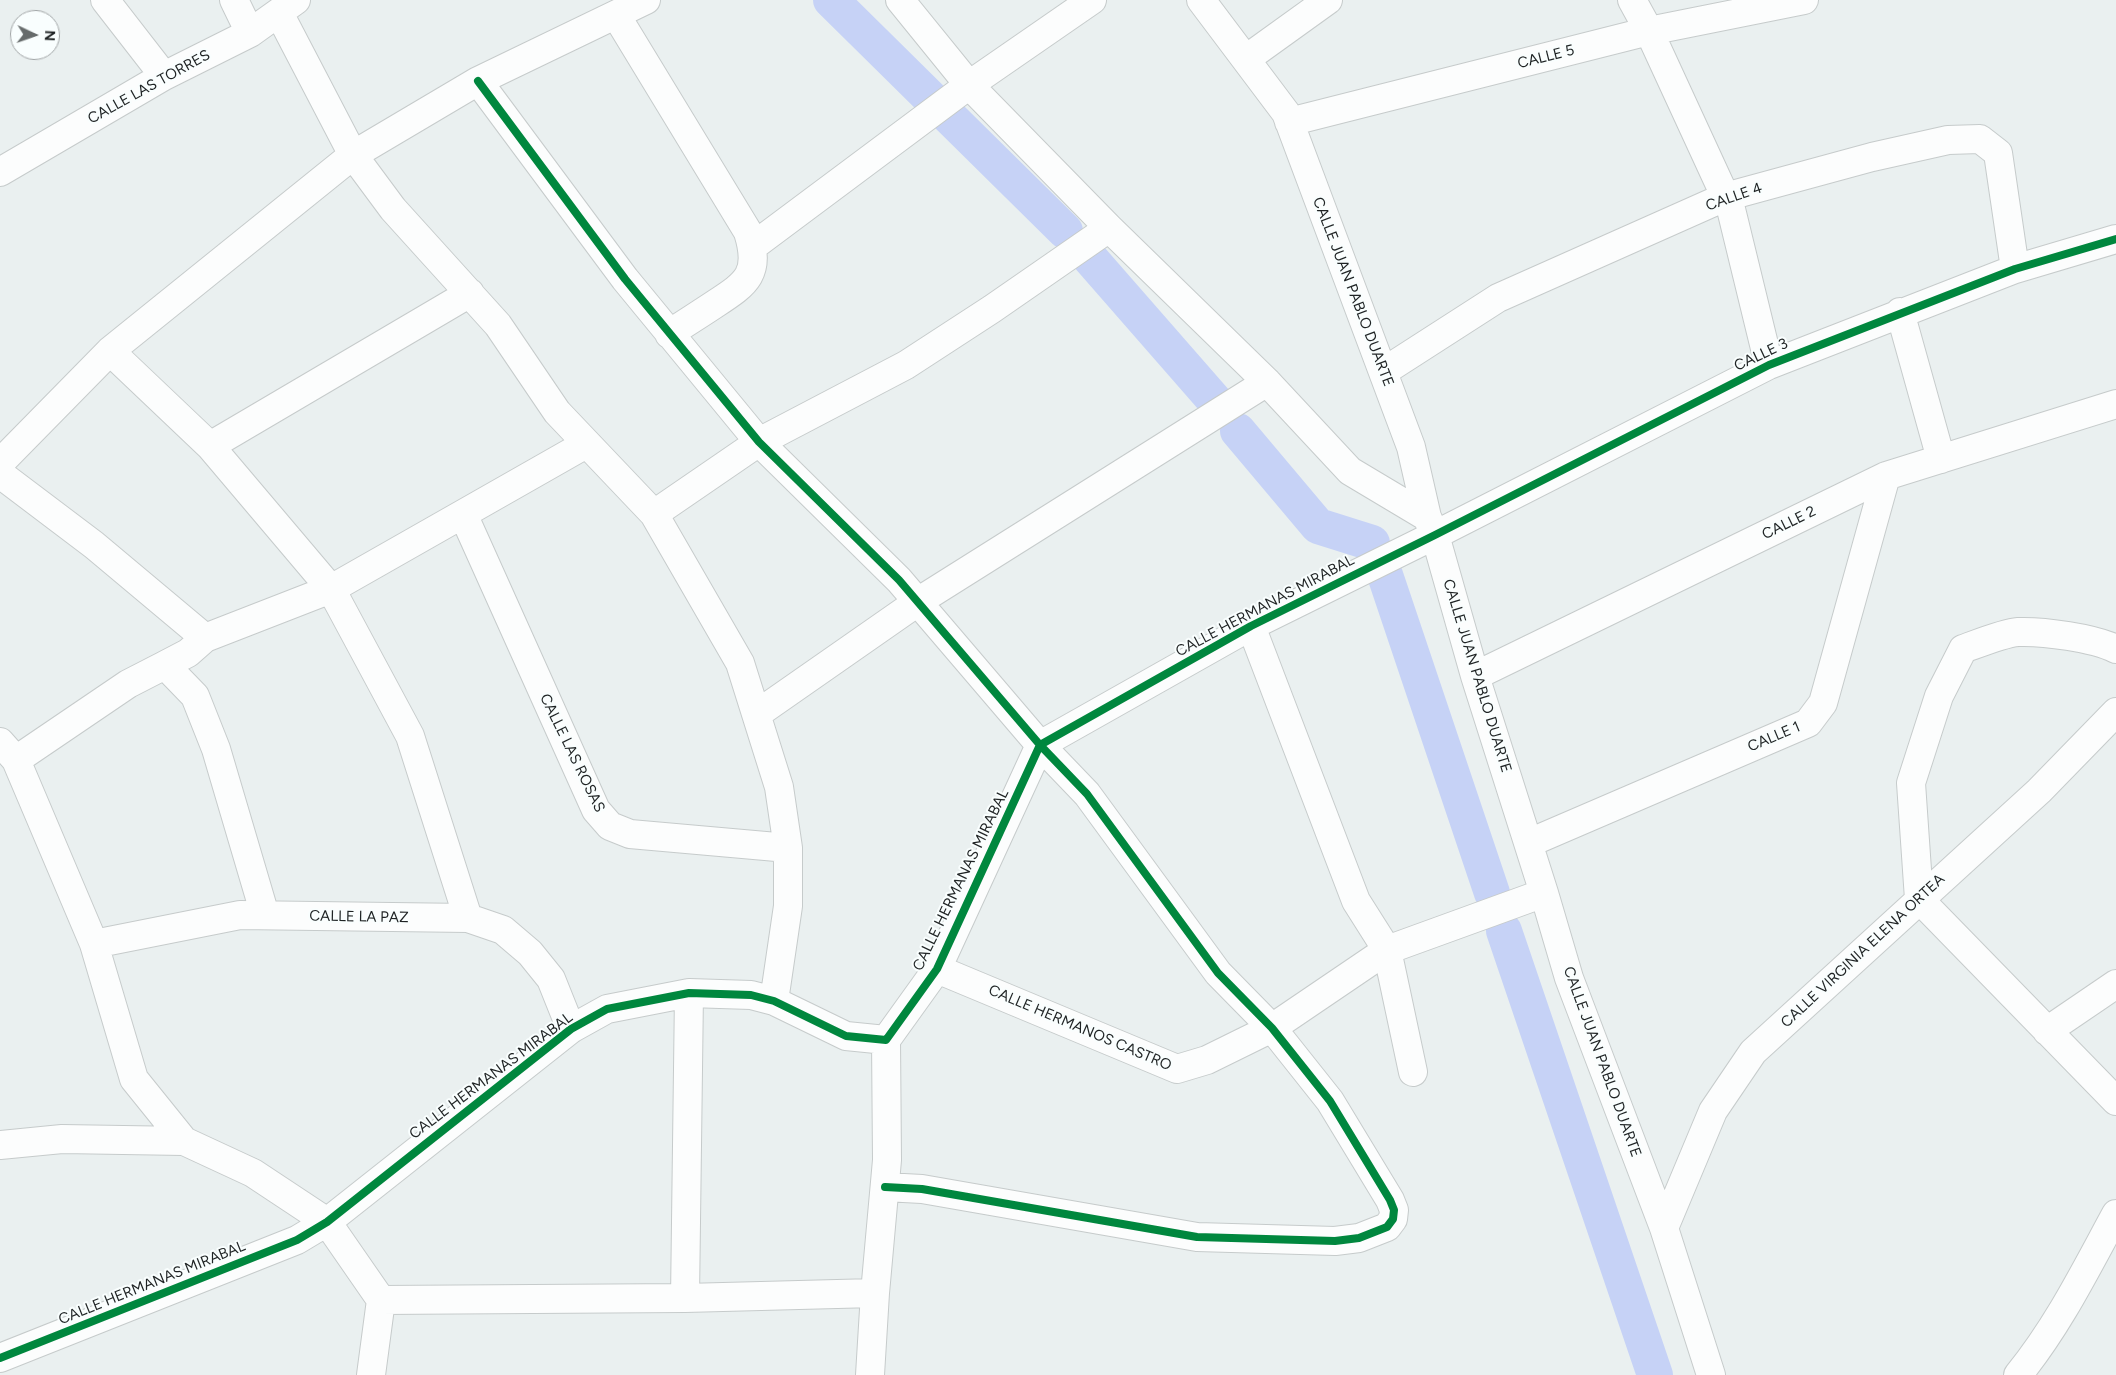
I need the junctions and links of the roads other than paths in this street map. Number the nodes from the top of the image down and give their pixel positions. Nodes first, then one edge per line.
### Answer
1 (105, 0) edge
2 (234, 0) edge
3 (646, 0) edge
4 (900, 0) edge
5 (1092, 0) edge
6 (1201, 0) edge
7 (1328, 0) edge
8 (1632, 0) edge
9 (1804, 0) edge
10 (288, 6) edge
11 (616, 15) junction
12 (1649, 30) junction
13 (250, 34) junction
14 (1246, 59) junction
15 (164, 76) junction
16 (478, 81) junction
17 (969, 85) junction
18 (1289, 122) junction
19 (353, 155) junction
20 (0, 172) edge
21 (1725, 197) junction
22 (1109, 228) junction
23 (2116, 239) edge
24 (752, 247) junction
25 (2015, 269) junction
26 (470, 293) junction
27 (1900, 312) junction
28 (669, 334) junction
29 (110, 352) junction
30 (1769, 365) junction
31 (1383, 372) junction
32 (1266, 382) junction
33 (2116, 404) edge
34 (760, 442) junction
35 (586, 444) junction
36 (210, 446) junction
37 (1941, 459) junction
38 (0, 463) edge
39 (0, 474) edge
40 (1886, 476) junction
41 (463, 514) junction
42 (654, 514) junction
43 (1431, 526) junction
44 (331, 589) junction
45 (919, 602) junction
46 (1251, 626) junction
47 (205, 638) junction
48 (2116, 649) edge
49 (165, 666) junction
50 (1475, 676) junction
51 (2116, 712) edge
52 (757, 714) junction
53 (1040, 745) junction
54 (8, 751) edge
55 (1528, 843) junction
56 (788, 848) junction
57 (1544, 893) junction
58 (1919, 899) junction
59 (265, 915) junction
60 (468, 918) junction
61 (94, 944) junction
62 (1387, 950) junction
63 (937, 969) junction
64 (2116, 984) edge
65 (689, 993) junction
66 (774, 1001) junction
67 (1272, 1028) junction
68 (571, 1029) junction
69 (2047, 1031) junction
70 (886, 1040) junction
71 (1412, 1072) dead end
72 (2116, 1101) edge
73 (184, 1141) junction
74 (0, 1145) edge
75 (885, 1187) junction
76 (2116, 1214) edge
77 (327, 1222) junction
78 (1664, 1228) junction
79 (875, 1293) junction
80 (685, 1298) junction
81 (381, 1300) junction
82 (0, 1358) edge
83 (371, 1375) edge
84 (870, 1375) edge
85 (1711, 1375) edge
86 (2018, 1375) edge

1 - 15 street
2 - 13 street
3 - 11 street
4 - 17 street
5 - 17 street
6 - 14 street, CALLE JUAN PABLO DUARTE
7 - 14 street
8 - 12 street
9 - 12 street, CALLE 5
10 - 13 street, CALLE LAS TORRES
10 - 19 street
11 - 16 street
11 - 24 street
12 - 18 street, CALLE 5
12 - 21 street
13 - 15 street, CALLE LAS TORRES
14 - 18 street, CALLE JUAN PABLO DUARTE
15 - 20 street, CALLE LAS TORRES
16 - 19 street
16 - 28 street
17 - 22 street
17 - 24 street
18 - 31 street, CALLE JUAN PABLO DUARTE
19 - 26 street
19 - 29 street
21 - 25 street, CALLE 4
21 - 30 street
21 - 31 street, CALLE 4
22 - 32 street
22 - 34 street
23 - 25 street, CALLE 3
24 - 28 street
25 - 27 street, CALLE 3
26 - 35 street
26 - 36 street
27 - 30 street, CALLE 3
27 - 37 street
28 - 34 street
29 - 36 street
29 - 38 street
30 - 43 street, CALLE 3
31 - 43 street, CALLE JUAN PABLO DUARTE
32 - 43 street
32 - 45 street
33 - 37 street, CALLE 2
34 - 42 street
34 - 45 street
35 - 41 street
35 - 42 street
36 - 44 street
37 - 40 street, CALLE 2
39 - 47 street
40 - 50 street, CALLE 2
40 - 55 street, CALLE 1
41 - 44 street
41 - 56 street, CALLE LAS ROSAS
42 - 52 street
43 - 46 street, CALLE HERMANAS MIRABAL
43 - 50 street, CALLE JUAN PABLO DUARTE
44 - 47 street
44 - 60 street
45 - 52 street
45 - 53 street
46 - 53 street, CALLE HERMANAS MIRABAL
46 - 62 street
47 - 49 street
48 - 58 street
49 - 54 street
49 - 59 street
50 - 55 street, CALLE JUAN PABLO DUARTE
51 - 58 street, CALLE VIRGINIA ELENA ORTEA
52 - 56 street
53 - 63 street, CALLE HERMANAS MIRABAL
53 - 67 street
54 - 61 street
55 - 57 street, CALLE JUAN PABLO DUARTE
56 - 66 street
57 - 62 street, CALLE HERMANOS CASTRO
57 - 78 street, CALLE JUAN PABLO DUARTE
58 - 69 street
58 - 78 street, CALLE VIRGINIA ELENA ORTEA
59 - 60 street, CALLE LA PAZ
59 - 61 street, CALLE LA PAZ
60 - 68 street, CALLE LA PAZ
61 - 73 street
62 - 67 street, CALLE HERMANOS CASTRO
62 - 71 street
63 - 67 street, CALLE HERMANOS CASTRO
63 - 70 street, CALLE HERMANAS MIRABAL
64 - 69 street
65 - 66 street, CALLE HERMANAS MIRABAL
65 - 68 street, CALLE HERMANAS MIRABAL
65 - 80 street
66 - 70 street, CALLE HERMANAS MIRABAL
67 - 75 street
68 - 77 street, CALLE HERMANAS MIRABAL
69 - 72 street
70 - 75 street
73 - 74 street
73 - 77 street
75 - 79 street
76 - 86 street
77 - 81 street
77 - 82 street, CALLE HERMANAS MIRABAL
78 - 85 street, CALLE JUAN PABLO DUARTE
79 - 80 street
79 - 84 street
80 - 81 street
81 - 83 street

